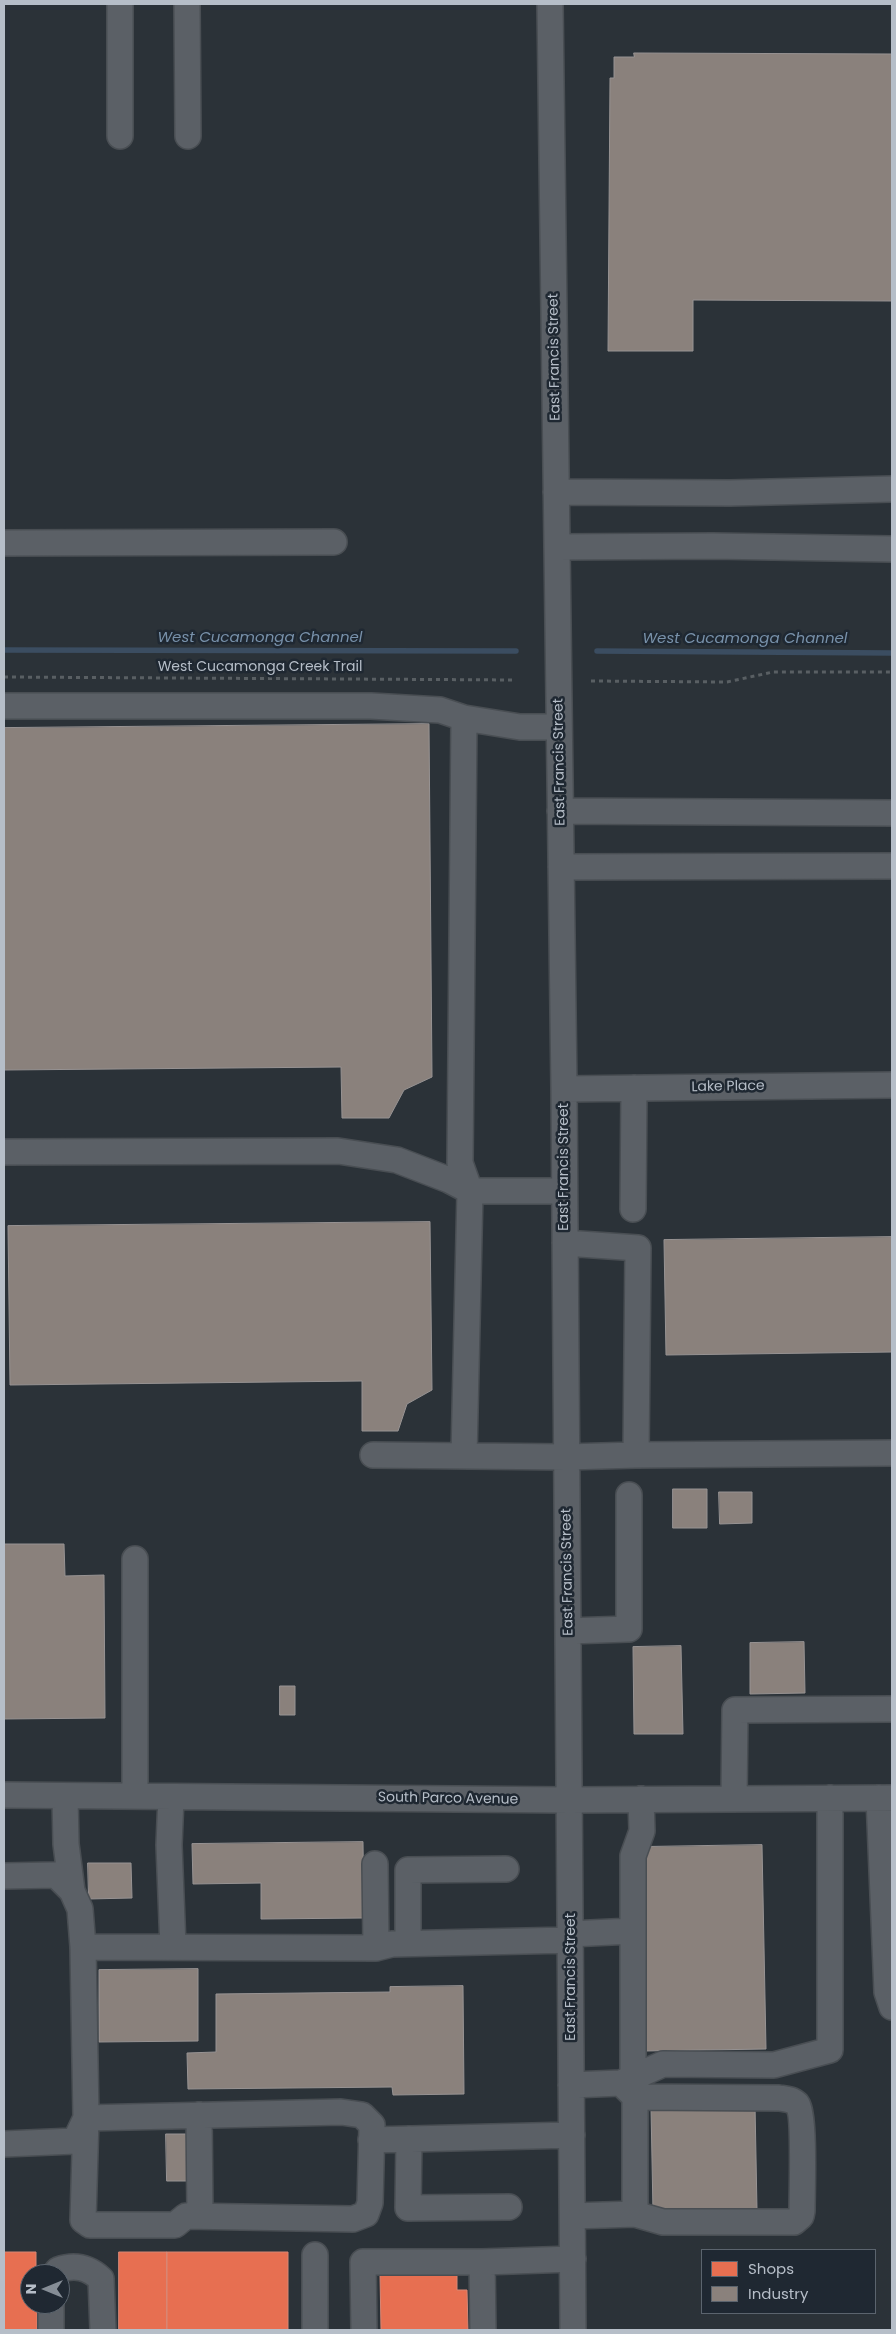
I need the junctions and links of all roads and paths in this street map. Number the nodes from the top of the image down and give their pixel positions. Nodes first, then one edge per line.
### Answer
1 (120, 4) edge
2 (187, 4) edge
3 (550, 4) edge
4 (120, 136) dead end
5 (188, 136) dead end
6 (892, 489) edge
7 (556, 492) junction
8 (334, 542) dead end
9 (4, 543) edge
10 (557, 548) junction
11 (892, 548) edge
12 (892, 672) edge
13 (4, 676) edge
14 (516, 680) dead end
15 (592, 681) dead end
16 (4, 706) edge
17 (464, 718) junction
18 (559, 726) junction
19 (560, 811) junction
20 (892, 813) edge
21 (892, 866) edge
22 (561, 867) junction
23 (892, 1085) edge
24 (634, 1088) junction
25 (564, 1089) junction
26 (4, 1152) edge
27 (470, 1191) junction
28 (564, 1191) junction
29 (632, 1209) dead end
30 (565, 1243) junction
31 (892, 1453) edge
32 (636, 1454) junction
33 (373, 1455) dead end
34 (464, 1456) junction
35 (567, 1457) junction
36 (629, 1495) dead end
37 (135, 1559) dead end
38 (568, 1631) junction
39 (892, 1709) edge
40 (4, 1795) edge
41 (65, 1796) junction
42 (135, 1796) junction
43 (171, 1797) junction
44 (830, 1798) junction
45 (886, 1798) edge
46 (641, 1799) junction
47 (734, 1799) junction
48 (569, 1800) junction
49 (887, 1863) edge
50 (376, 1864) dead end
51 (506, 1869) dead end
52 (4, 1876) edge
53 (72, 1891) junction
54 (632, 1931) junction
55 (570, 1937) junction
56 (408, 1943) junction
57 (83, 1947) junction
58 (174, 1947) junction
59 (376, 1948) junction
60 (892, 2007) edge
61 (571, 2084) junction
62 (629, 2085) junction
63 (199, 2115) junction
64 (86, 2118) junction
65 (572, 2136) junction
66 (409, 2139) junction
67 (372, 2140) junction
68 (4, 2144) edge
69 (509, 2207) dead end
70 (635, 2214) junction
71 (200, 2216) junction
72 (572, 2216) junction
73 (315, 2255) dead end
74 (573, 2259) junction
75 (482, 2262) junction
76 (70, 2268) edge
77 (51, 2314) edge
78 (51, 2330) edge
79 (103, 2330) edge
80 (315, 2330) edge
81 (364, 2330) edge
82 (483, 2330) edge
83 (573, 2330) edge

1 - 4 street
2 - 5 street
3 - 7 street, East Francis Street
6 - 7 street
7 - 10 street, East Francis Street
8 - 9 street
10 - 11 street
10 - 18 street, East Francis Street
12 - 15 path
13 - 14 path, West Cucamonga Creek Trail
16 - 17 street
17 - 18 street
17 - 27 street
18 - 19 street, East Francis Street
19 - 20 street
19 - 22 street, East Francis Street
21 - 22 street
22 - 25 street, East Francis Street
23 - 24 street, Lake Place
24 - 25 street, Lake Place
24 - 29 street
25 - 28 street, East Francis Street
26 - 27 street
27 - 28 street
27 - 34 street
28 - 30 street, East Francis Street
30 - 32 street
30 - 35 street, East Francis Street
31 - 32 street
32 - 35 street
33 - 34 street
34 - 35 street
35 - 38 street, East Francis Street
36 - 38 street
37 - 42 street
38 - 48 street, East Francis Street
39 - 47 street
40 - 41 street, South Parco Avenue
41 - 42 street, South Parco Avenue
41 - 53 street
42 - 43 street, South Parco Avenue
43 - 48 street, South Parco Avenue
43 - 58 street
44 - 45 street, South Parco Avenue
44 - 47 street, South Parco Avenue
44 - 62 street
45 - 49 street
46 - 47 street, South Parco Avenue
46 - 48 street, South Parco Avenue
46 - 54 street
48 - 55 street, East Francis Street
49 - 60 street
50 - 59 street
51 - 56 street
52 - 53 street
53 - 57 street
54 - 55 street
54 - 62 street
55 - 56 street
55 - 61 street, East Francis Street
56 - 59 street
57 - 58 street
57 - 64 street
58 - 59 street
61 - 62 street
61 - 65 street, East Francis Street
62 - 70 street
62 - 70 street
63 - 64 street
63 - 67 street
63 - 71 street
64 - 68 street
64 - 71 street
65 - 66 street
65 - 72 street, East Francis Street
66 - 67 street
66 - 69 street
67 - 71 street
70 - 72 street
72 - 74 street, East Francis Street
73 - 80 street
74 - 75 street
74 - 83 street, East Francis Street
75 - 81 street
75 - 82 street
76 - 79 street
77 - 78 street

